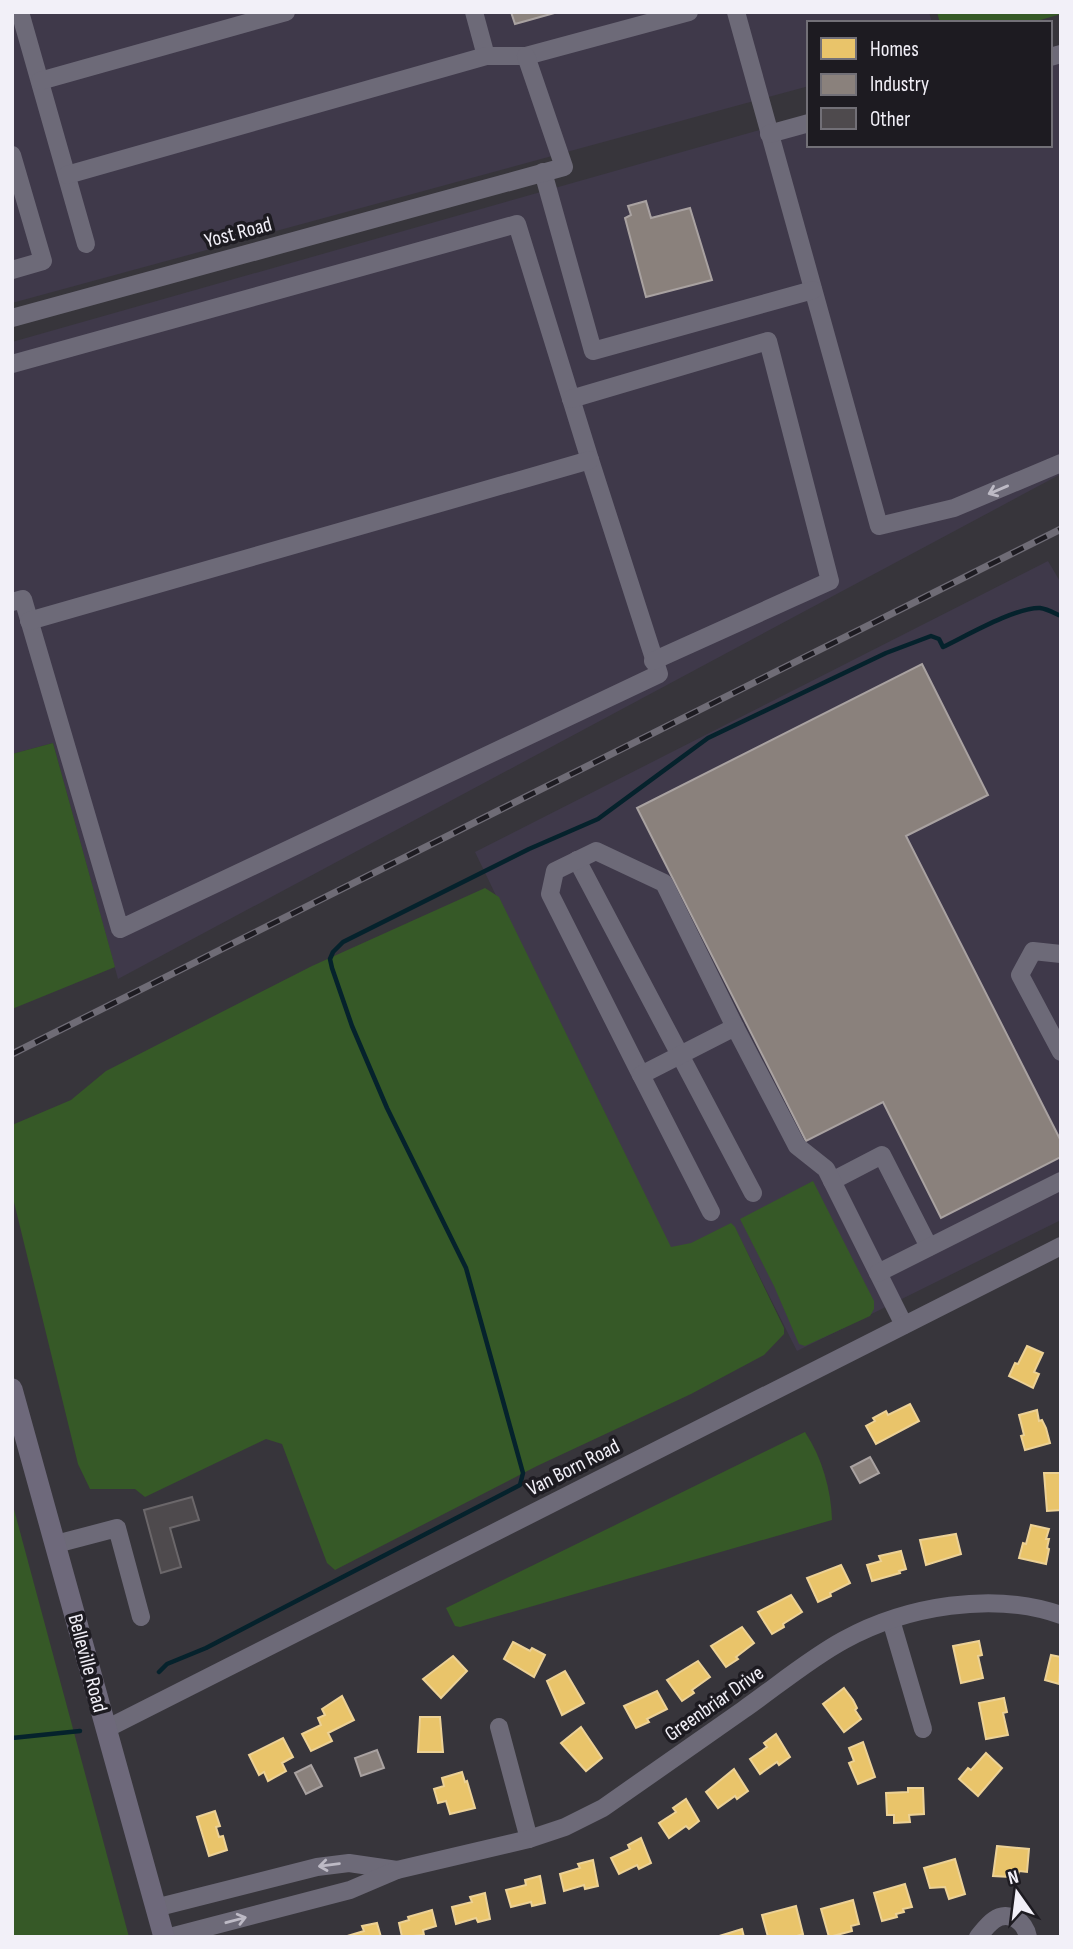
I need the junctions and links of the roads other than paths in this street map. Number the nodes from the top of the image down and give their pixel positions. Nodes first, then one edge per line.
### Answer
1 (20, 12) edge
2 (286, 12) edge
3 (474, 12) edge
4 (689, 12) edge
5 (736, 12) edge
6 (486, 56) junction
7 (526, 56) junction
8 (40, 81) junction
9 (807, 124) edge
10 (769, 134) junction
11 (12, 155) edge
12 (543, 172) junction
13 (67, 176) junction
14 (86, 244) dead end
15 (12, 270) edge
16 (813, 290) junction
17 (12, 317) edge
18 (12, 365) edge
19 (571, 399) junction
20 (590, 460) junction
21 (1061, 463) edge
22 (12, 602) edge
23 (29, 621) junction
24 (653, 661) junction
25 (577, 860) junction
26 (1061, 954) edge
27 (735, 1027) junction
28 (1061, 1052) edge
29 (680, 1056) junction
30 (641, 1075) junction
31 (832, 1181) junction
32 (1061, 1181) edge
33 (753, 1192) dead end
34 (711, 1212) dead end
35 (1061, 1246) edge
36 (929, 1247) junction
37 (878, 1273) junction
38 (904, 1325) junction
39 (12, 1389) edge
40 (56, 1544) junction
41 (1061, 1615) edge
42 (141, 1617) dead end
43 (891, 1620) junction
44 (499, 1727) dead end
45 (106, 1729) junction
46 (923, 1730) dead end
47 (528, 1839) junction
48 (397, 1870) junction
49 (155, 1908) junction
50 (164, 1937) edge
51 (170, 1937) edge
52 (978, 1937) edge
53 (1028, 1937) edge

1 - 8 street
2 - 8 street
3 - 6 street
4 - 7 street
5 - 10 street
6 - 7 street
6 - 13 street
7 - 12 street
8 - 13 street
9 - 10 street
10 - 16 street
11 - 15 street
12 - 16 street
12 - 17 street, Yost Road
13 - 14 street
21 -> 16 street
18 - 19 street
19 - 20 street
19 - 24 street
20 - 23 street
20 - 24 street
22 - 23 street
23 - 24 street
25 - 27 street
25 - 29 street
25 - 30 street
26 - 28 street
27 - 29 street
27 - 31 street
29 - 30 street
29 - 33 street
30 - 34 street
31 - 36 street
31 - 37 street
32 - 36 street
35 - 38 street, Van Born Road
36 - 37 street
37 - 38 street
38 - 45 street, Van Born Road
39 - 40 main road, Belleville Road
40 - 42 street
40 - 45 main road, Belleville Road
41 - 43 street, Greenbriar Drive
43 - 46 street
43 - 47 street, Greenbriar Drive
44 - 47 street
45 - 49 main road, Belleville Road
47 - 48 street, Greenbriar Drive
48 -> 49 street, Greenbriar Drive
51 -> 48 street, Greenbriar Drive
49 - 50 main road, Belleville Road
52 - 53 street

